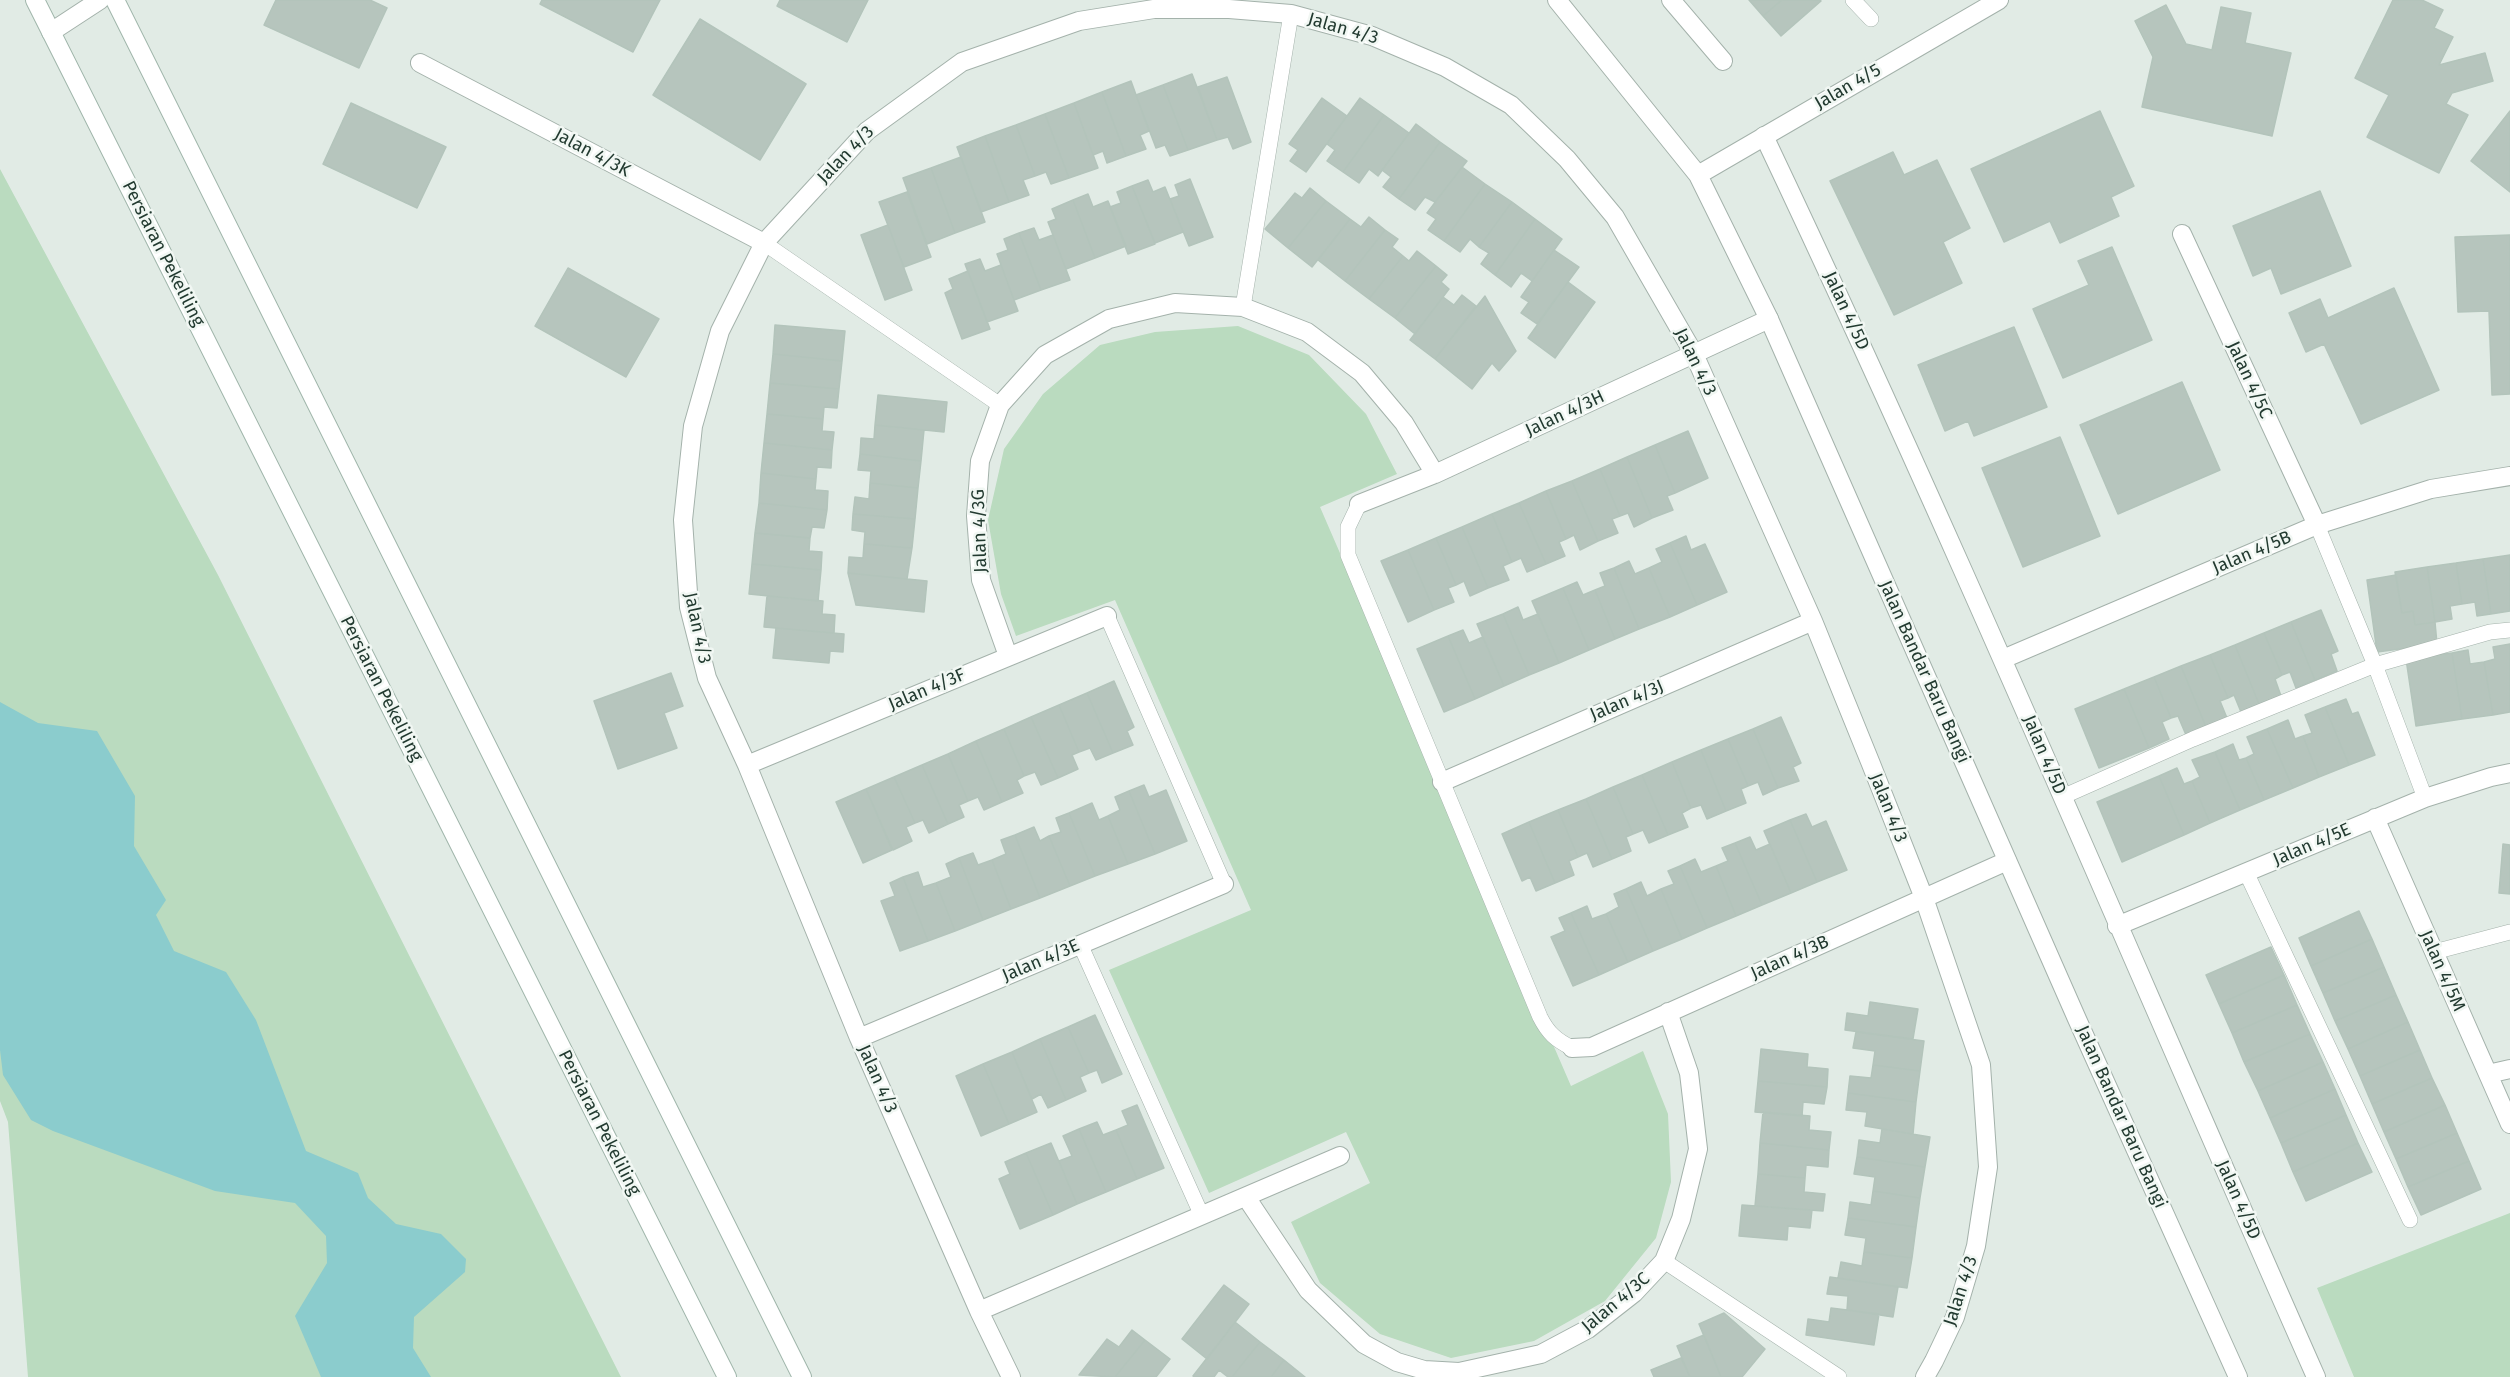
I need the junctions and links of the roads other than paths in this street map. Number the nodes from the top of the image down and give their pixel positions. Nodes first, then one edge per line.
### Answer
1 (36, 0) edge
2 (100, 0) edge
3 (115, 0) edge
4 (1557, 0) edge
5 (1671, 0) edge
6 (1853, 0) edge
7 (1999, 0) edge
8 (1291, 14) junction
9 (1871, 19) dead end
10 (51, 32) junction
11 (1724, 61) dead end
12 (420, 63) dead end
13 (1764, 136) junction
14 (1698, 175) junction
15 (2182, 234) dead end
16 (764, 243) junction
17 (1243, 307) junction
18 (1768, 319) junction
19 (1694, 354) junction
20 (1000, 405) junction
21 (1435, 474) junction
22 (2510, 476) edge
23 (1359, 504) joint
24 (2317, 525) junction
25 (1107, 616) joint
26 (1813, 621) junction
27 (2510, 630) edge
28 (1008, 656) junction
29 (2003, 660) junction
30 (2375, 665) junction
31 (747, 765) junction
32 (2510, 773) edge
33 (1442, 782) junction
34 (2062, 797) junction
35 (2426, 798) junction
36 (2375, 818) junction
37 (2007, 861) junction
38 (2246, 872) junction
39 (1224, 884) joint
40 (1924, 898) junction
41 (2117, 926) junction
42 (2510, 932) edge
43 (1080, 944) junction
44 (2434, 952) junction
45 (1668, 1012) junction
46 (859, 1038) junction
47 (1572, 1048) joint
48 (2510, 1069) edge
49 (2488, 1074) junction
50 (2510, 1125) edge
51 (1340, 1156) dead end
52 (1246, 1197) junction
53 (1202, 1216) junction
54 (2410, 1220) dead end
55 (1664, 1261) junction
56 (979, 1311) junction
57 (1424, 1374) edge
58 (727, 1377) edge
59 (802, 1377) edge
60 (1011, 1377) edge
61 (1839, 1377) edge
62 (1925, 1377) edge
63 (2238, 1377) edge
64 (2316, 1377) edge

1 - 10 street, Persiaran Pekeliling
2 - 10 street
3 - 59 street
4 - 14 street, Jalan Bandar Baru Bangi
5 - 11 street
6 - 9 lane
7 - 13 street, Jalan 4/5
8 - 16 street, Jalan 4/3
8 - 17 lane
8 - 19 street, Jalan 4/3
10 - 58 street, Persiaran Pekeliling
12 - 16 street, Jalan 4/3K
13 - 14 street, Jalan 4/5
13 - 29 street, Jalan 4/5D
14 - 18 street, Jalan Bandar Baru Bangi
15 - 24 street, Jalan 4/5C
16 - 20 lane
16 - 31 street, Jalan 4/3
17 - 20 street, Jalan 4/3G
17 - 21 street, Jalan 4/3G
18 - 19 street, Jalan 4/3H
18 - 37 street, Jalan Bandar Baru Bangi
19 - 21 street, Jalan 4/3H
19 - 26 street, Jalan 4/3
20 - 28 street, Jalan 4/3G
21 - 23 street, Jalan 4/3H
22 - 24 street, Jalan 4/5B
23 - 33 lane
24 - 29 street, Jalan 4/5B
24 - 30 lane
25 - 28 street, Jalan 4/3F
25 - 39 lane
26 - 33 street, Jalan 4/3J
26 - 40 street, Jalan 4/3
27 - 30 lane
28 - 31 street, Jalan 4/3F
29 - 34 street, Jalan 4/5D
30 - 34 lane
30 - 35 lane
31 - 46 street, Jalan 4/3
32 - 35 street, Jalan 4/5E
33 - 47 lane
34 - 41 street, Jalan 4/5D
35 - 36 street, Jalan 4/5E
36 - 38 street, Jalan 4/5E
36 - 44 street, Jalan 4/5M
37 - 40 street, Jalan 4/3B
37 - 63 street, Jalan Bandar Baru Bangi
38 - 41 street, Jalan 4/5E
38 - 54 lane
39 - 43 street, Jalan 4/3E
40 - 45 street, Jalan 4/3B
40 - 62 street, Jalan 4/3
41 - 64 street, Jalan 4/5D
42 - 44 lane
43 - 46 street, Jalan 4/3E
43 - 53 lane
44 - 49 street, Jalan 4/5M
45 - 47 street, Jalan 4/3B
45 - 55 street, Jalan 4/3C
46 - 56 street, Jalan 4/3
48 - 49 street
49 - 50 street, Jalan 4/5M
51 - 52 street
52 - 53 street
52 - 57 street, Jalan 4/3C
53 - 56 street
55 - 57 street, Jalan 4/3C
55 - 61 lane
56 - 60 street, Jalan 4/3

